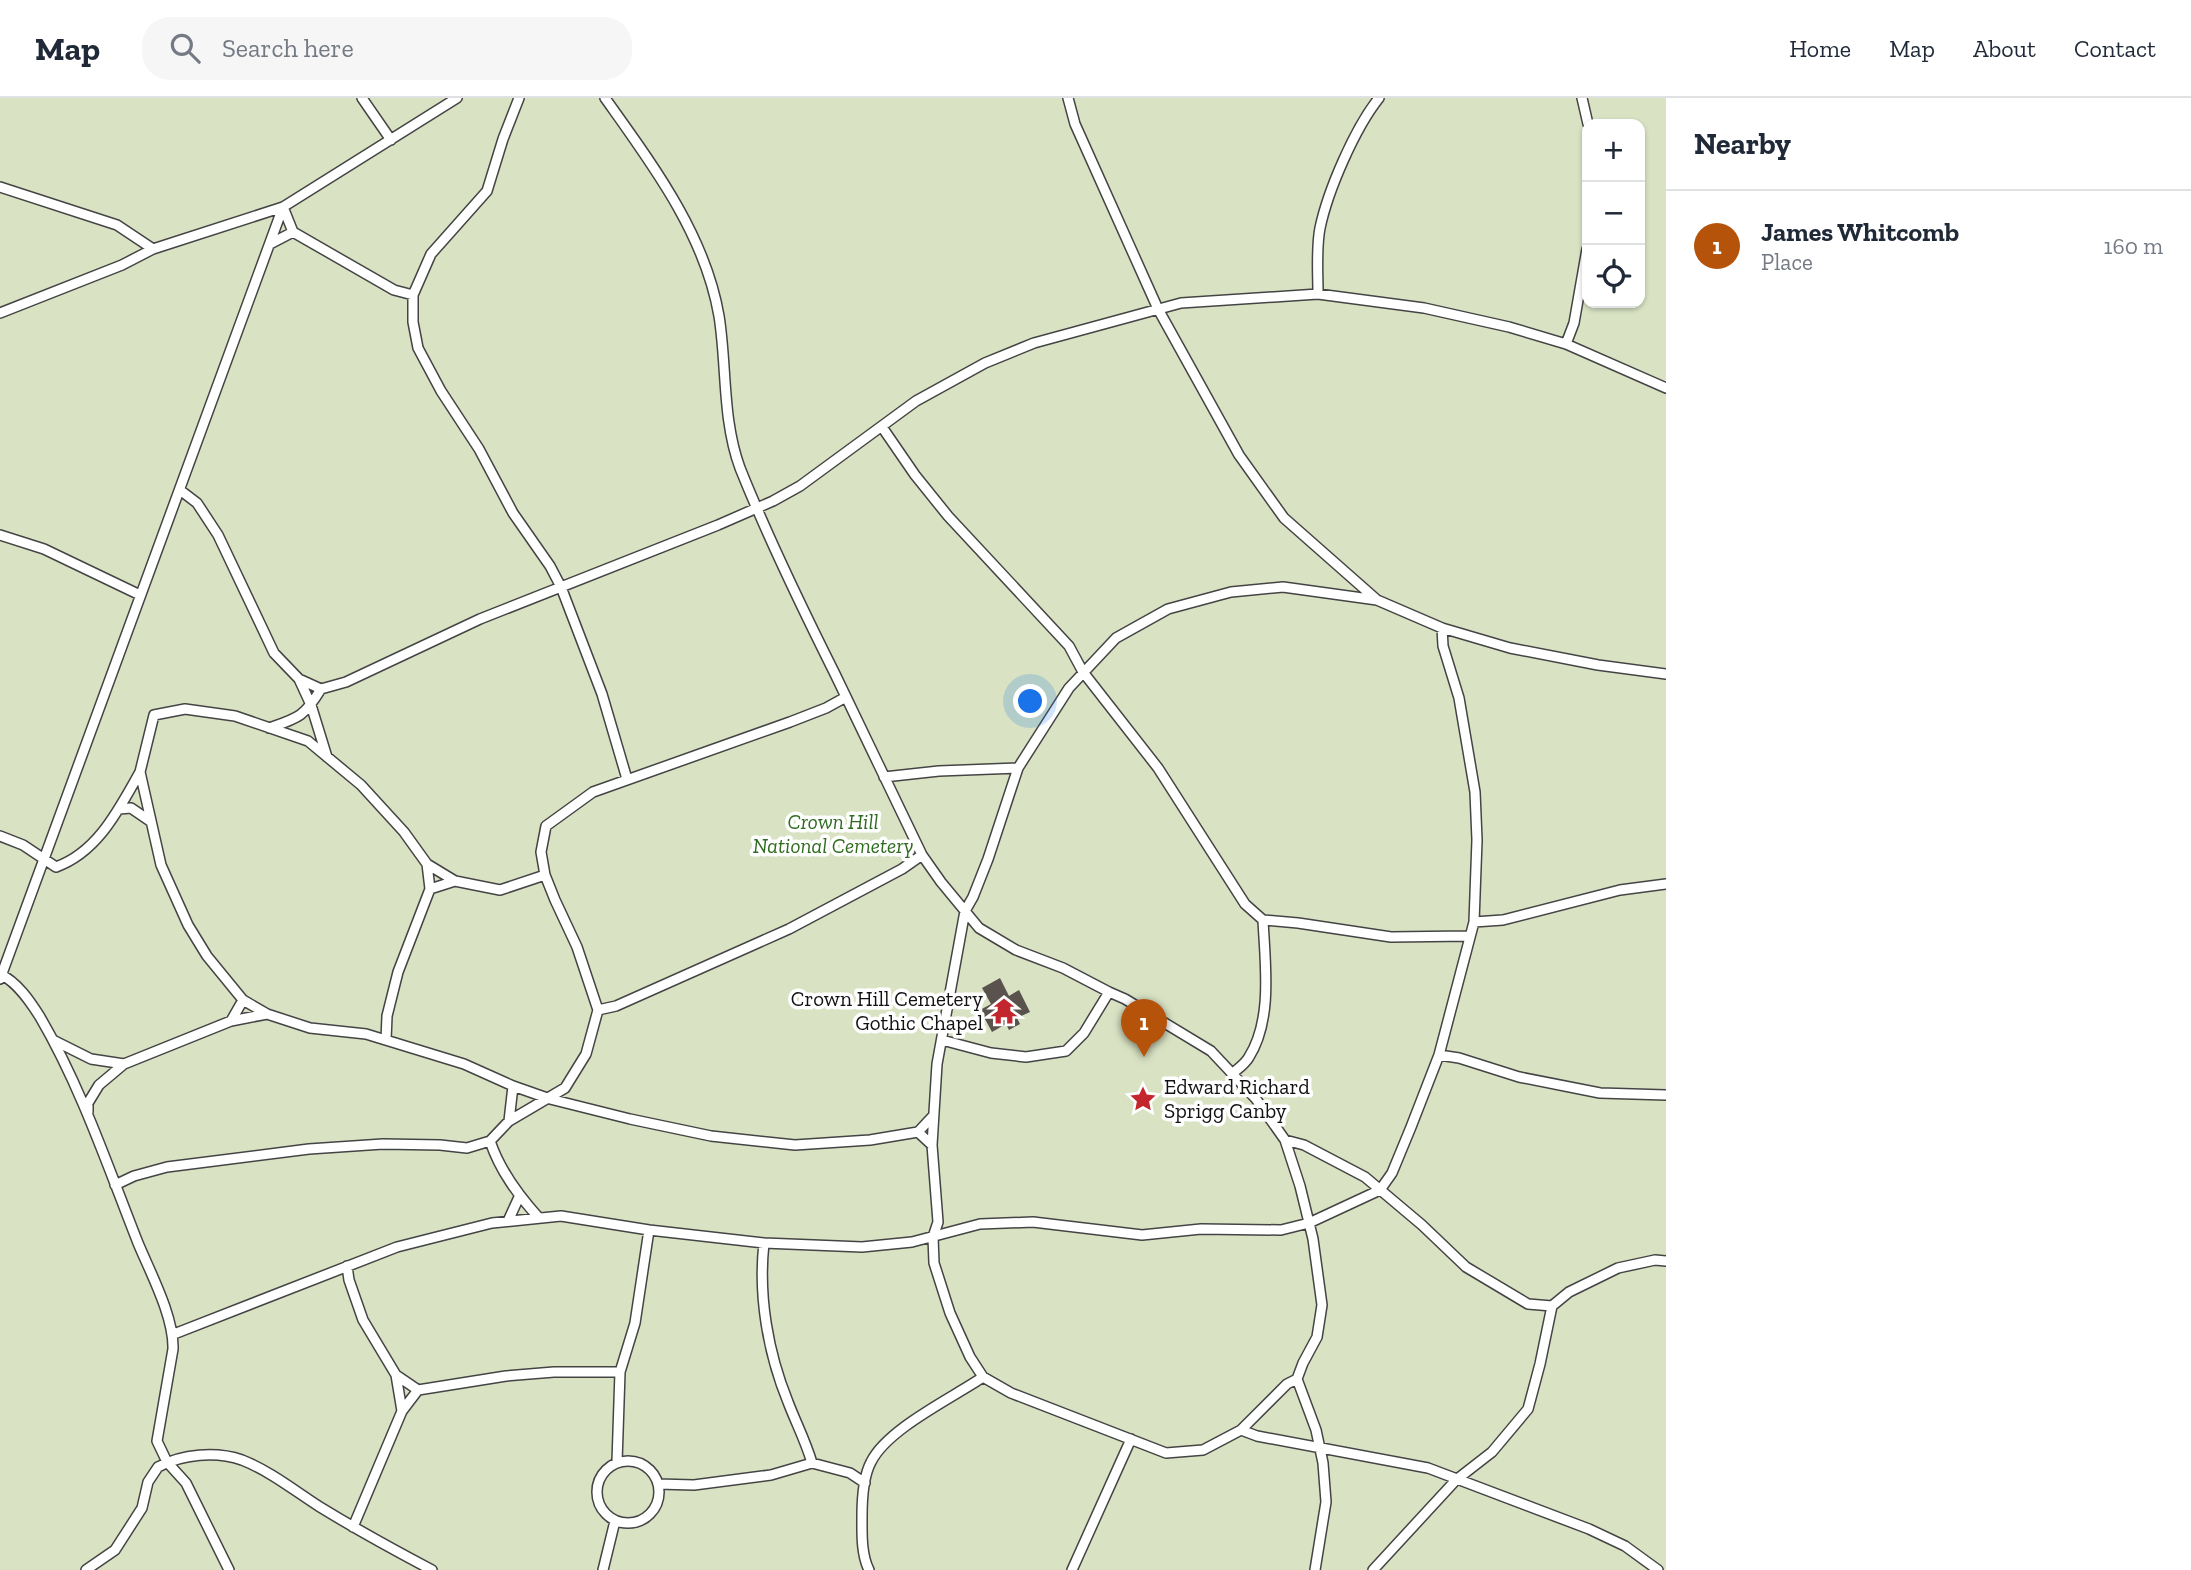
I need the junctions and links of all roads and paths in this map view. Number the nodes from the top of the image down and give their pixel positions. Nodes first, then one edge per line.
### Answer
1 (362, 98) edge
2 (457, 98) edge
3 (519, 98) edge
4 (605, 98) edge
5 (1068, 98) edge
6 (1379, 98) edge
7 (1582, 98) edge
8 (1587, 119) edge
9 (391, 140) junction
10 (0, 187) edge
11 (284, 207) junction
12 (293, 232) junction
13 (270, 244) junction
14 (152, 249) junction
15 (1582, 277) edge
16 (1318, 294) junction
17 (413, 295) junction
18 (1158, 309) junction
19 (0, 313) edge
20 (1566, 344) junction
21 (1666, 388) edge
22 (882, 427) junction
23 (180, 490) junction
24 (757, 508) junction
25 (0, 535) edge
26 (561, 587) junction
27 (140, 595) junction
28 (1377, 600) junction
29 (1442, 628) junction
30 (1083, 672) junction
31 (1666, 674) edge
32 (299, 679) junction
33 (321, 689) junction
34 (846, 697) junction
35 (311, 705) junction
36 (268, 728) junction
37 (327, 758) junction
38 (1018, 768) junction
39 (140, 772) junction
40 (884, 777) junction
41 (627, 779) junction
42 (119, 809) junction
43 (150, 821) junction
44 (0, 836) edge
45 (922, 855) junction
46 (44, 858) junction
47 (427, 864) junction
48 (545, 875) junction
49 (455, 881) junction
50 (1666, 884) edge
51 (430, 889) junction
52 (965, 911) junction
53 (1263, 920) junction
54 (1474, 922) junction
55 (1468, 936) junction
56 (1, 976) edge
57 (1109, 992) junction
58 (243, 1000) junction
59 (598, 1010) junction
60 (267, 1014) junction
61 (231, 1021) junction
62 (51, 1039) junction
63 (386, 1040) junction
64 (942, 1040) junction
65 (1439, 1055) junction
66 (124, 1064) junction
67 (1233, 1073) junction
68 (513, 1086) junction
69 (565, 1088) junction
70 (1666, 1095) edge
71 (550, 1099) junction
72 (572, 1104) junction
73 (933, 1116) junction
74 (88, 1119) junction
75 (509, 1121) junction
76 (918, 1132) junction
77 (1285, 1140) junction
78 (490, 1141) junction
79 (932, 1145) junction
80 (115, 1185) junction
81 (1380, 1190) junction
82 (519, 1197) junction
83 (539, 1218) junction
84 (508, 1221) junction
85 (1309, 1223) junction
86 (649, 1230) junction
87 (933, 1237) junction
88 (764, 1243) junction
89 (1666, 1261) edge
90 (347, 1266) junction
91 (1552, 1306) junction
92 (174, 1334) junction
93 (620, 1371) junction
94 (396, 1375) junction
95 (983, 1377) junction
96 (1297, 1379) junction
97 (418, 1390) junction
98 (402, 1411) junction
99 (1241, 1430) junction
100 (1131, 1439) junction
101 (1320, 1448) junction
102 (871, 1461) junction
103 (167, 1462) junction
104 (617, 1462) junction
105 (812, 1463) junction
106 (850, 1473) junction
107 (1456, 1480) junction
108 (865, 1483) junction
109 (659, 1484) junction
110 (615, 1521) junction
111 (353, 1527) junction
112 (86, 1570) edge
113 (229, 1570) edge
114 (432, 1570) edge
115 (603, 1570) edge
116 (869, 1570) edge
117 (1072, 1570) edge
118 (1315, 1570) edge
119 (1373, 1570) edge
120 (1658, 1570) edge

1 - 9 lane
2 - 9 lane
3 - 17 lane
4 - 24 lane
5 - 18 lane
6 - 16 lane
7 - 8 lane
9 - 11 lane
10 - 14 lane
11 - 12 lane
11 - 13 lane
11 - 14 lane
12 - 13 lane
12 - 17 lane
13 - 23 lane
14 - 19 lane
15 - 20 lane
16 - 18 lane
16 - 20 lane
17 - 26 lane
18 - 22 lane
18 - 28 lane
20 - 21 lane
22 - 24 lane
22 - 30 lane
23 - 27 lane
23 - 32 lane
24 - 26 lane
24 - 34 lane
25 - 27 lane
26 - 33 lane
26 - 41 lane
27 - 46 lane
28 - 29 lane
28 - 30 lane
29 - 31 lane
29 - 54 lane
30 - 38 lane
30 - 53 lane
32 - 33 lane
32 - 35 lane
33 - 35 lane
34 - 40 lane
34 - 41 lane
35 - 36 lane
35 - 37 lane
36 - 37 lane
36 - 39 lane
37 - 47 lane
38 - 40 lane
38 - 52 lane
39 - 42 lane
39 - 43 lane
40 - 45 lane
41 - 48 lane
42 - 43 lane
42 - 46 lane
43 - 58 lane
44 - 46 lane
45 - 52 lane
45 - 59 lane
46 - 56 lane
47 - 49 lane
47 - 51 lane
48 - 49 lane
48 - 59 lane
49 - 51 lane
50 - 54 lane
51 - 63 lane
52 - 57 lane
52 - 64 lane
53 - 55 lane
53 - 67 lane
54 - 55 lane
55 - 65 lane
56 - 62 lane
57 - 64 lane
57 - 67 lane
58 - 60 lane
58 - 61 lane
59 - 69 lane
60 - 61 lane
60 - 63 lane
61 - 66 lane
62 - 66 lane
62 - 74 lane
63 - 68 lane
64 - 73 lane
65 - 70 lane
65 - 81 lane
66 - 74 lane
67 - 77 lane
68 - 71 lane
68 - 75 lane
69 - 71 lane
69 - 72 lane
71 - 72 lane
71 - 75 lane
72 - 76 lane
73 - 76 lane
73 - 79 lane
74 - 80 lane
75 - 78 lane
76 - 79 lane
77 - 81 lane
77 - 85 lane
78 - 80 lane
78 - 82 lane
79 - 87 lane
80 - 92 lane
81 - 85 lane
81 - 91 lane
82 - 83 lane
82 - 84 lane
83 - 84 lane
83 - 86 lane
84 - 90 lane
85 - 87 lane
85 - 96 lane
86 - 88 lane
86 - 93 lane
87 - 88 lane
87 - 95 lane
88 - 105 lane
89 - 91 lane
90 - 92 lane
90 - 94 lane
91 - 107 lane
92 - 103 lane
93 - 97 lane
93 - 104 lane
94 - 97 lane
94 - 98 lane
95 - 100 lane
95 - 102 lane
96 - 99 lane
96 - 101 lane
97 - 98 lane
98 - 111 lane
99 - 100 lane
99 - 101 lane
100 - 117 lane
101 - 107 lane
101 - 118 lane
102 - 106 lane
102 - 108 lane
103 - 111 lane
103 - 112 lane
103 - 113 lane
104 - 109 lane
104 - 110 lane
105 - 106 lane
105 - 109 lane
106 - 108 lane
107 - 119 lane
107 - 120 lane
108 - 116 lane
109 - 110 lane
110 - 115 lane
111 - 114 lane

